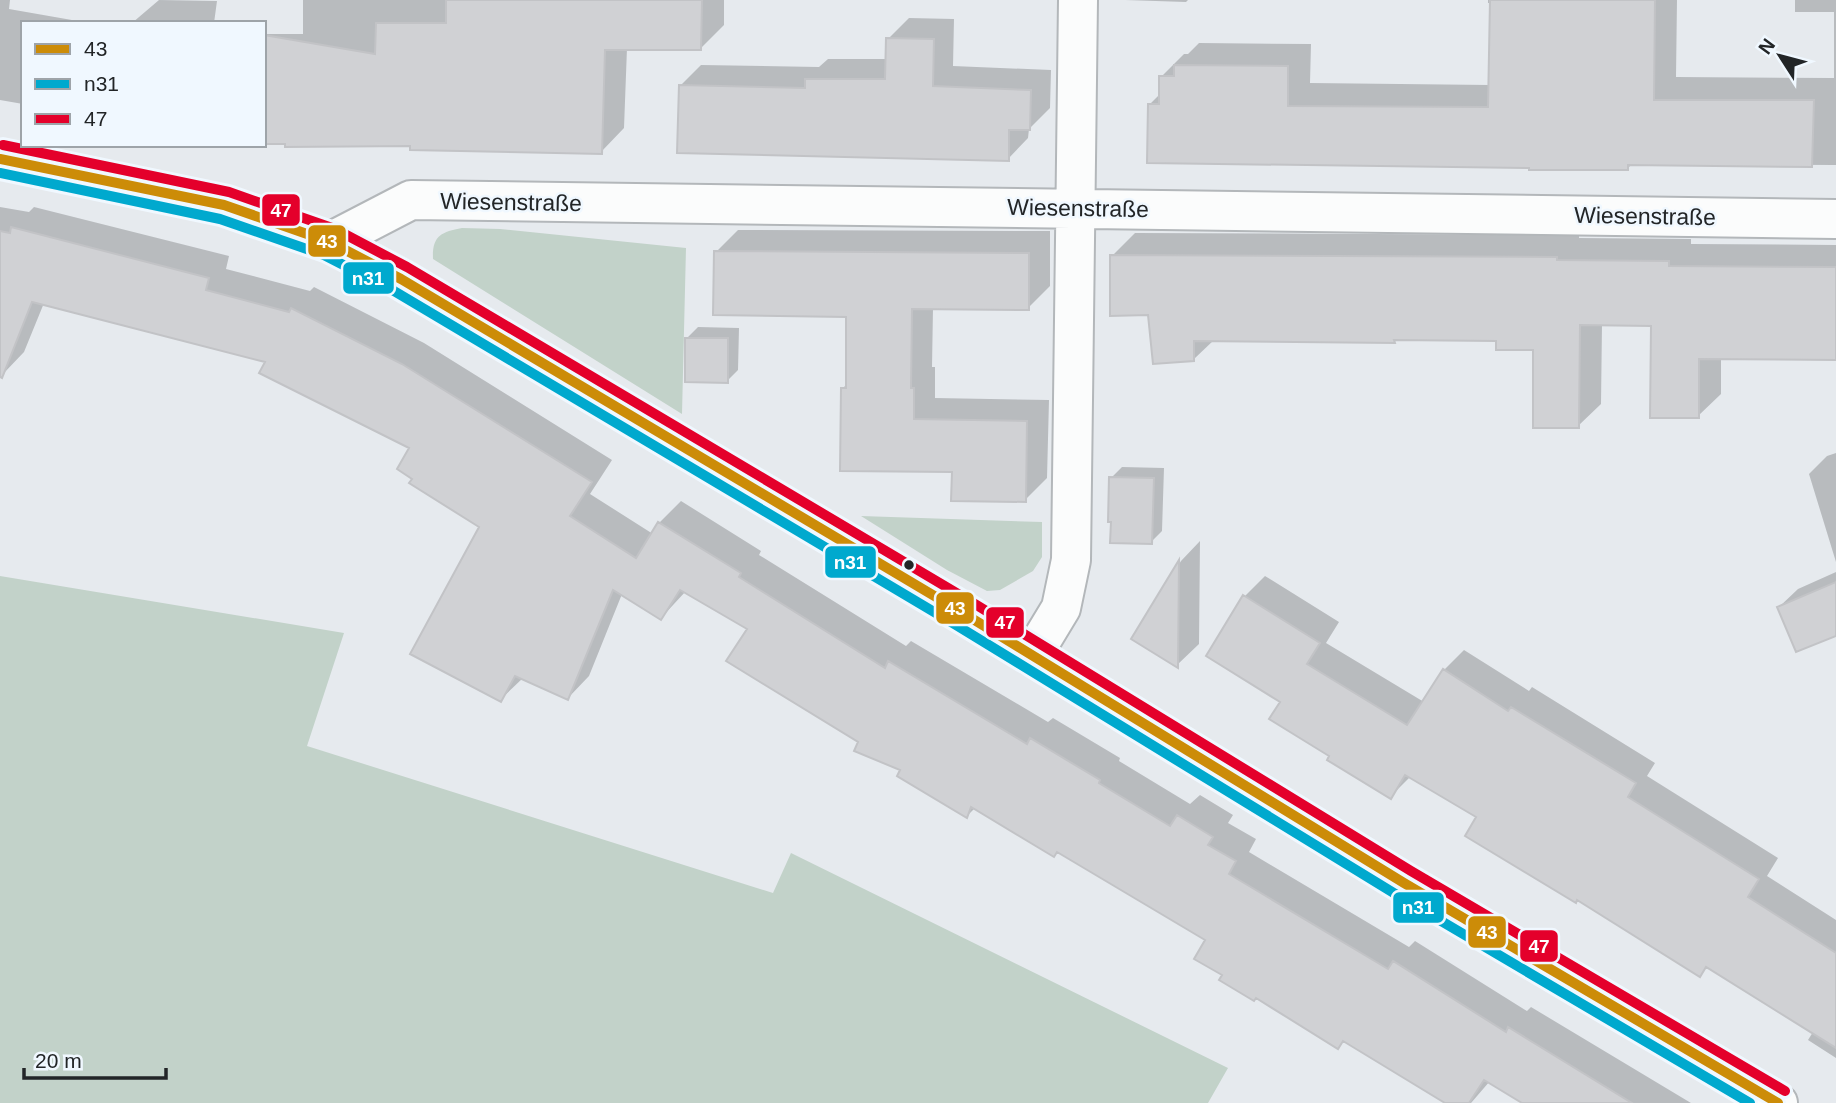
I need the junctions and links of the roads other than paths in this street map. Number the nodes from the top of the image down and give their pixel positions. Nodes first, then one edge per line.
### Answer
1 (1078, 0) edge
2 (0, 159) edge
3 (1076, 208) junction
4 (1836, 219) edge
5 (330, 242) junction
6 (1032, 656) junction
7 (1778, 1103) edge

1 - 3 street
2 - 5 street
3 - 4 street, Wiesenstraße
3 - 5 street, Wiesenstraße
3 - 6 street
5 - 6 street
6 - 7 street

